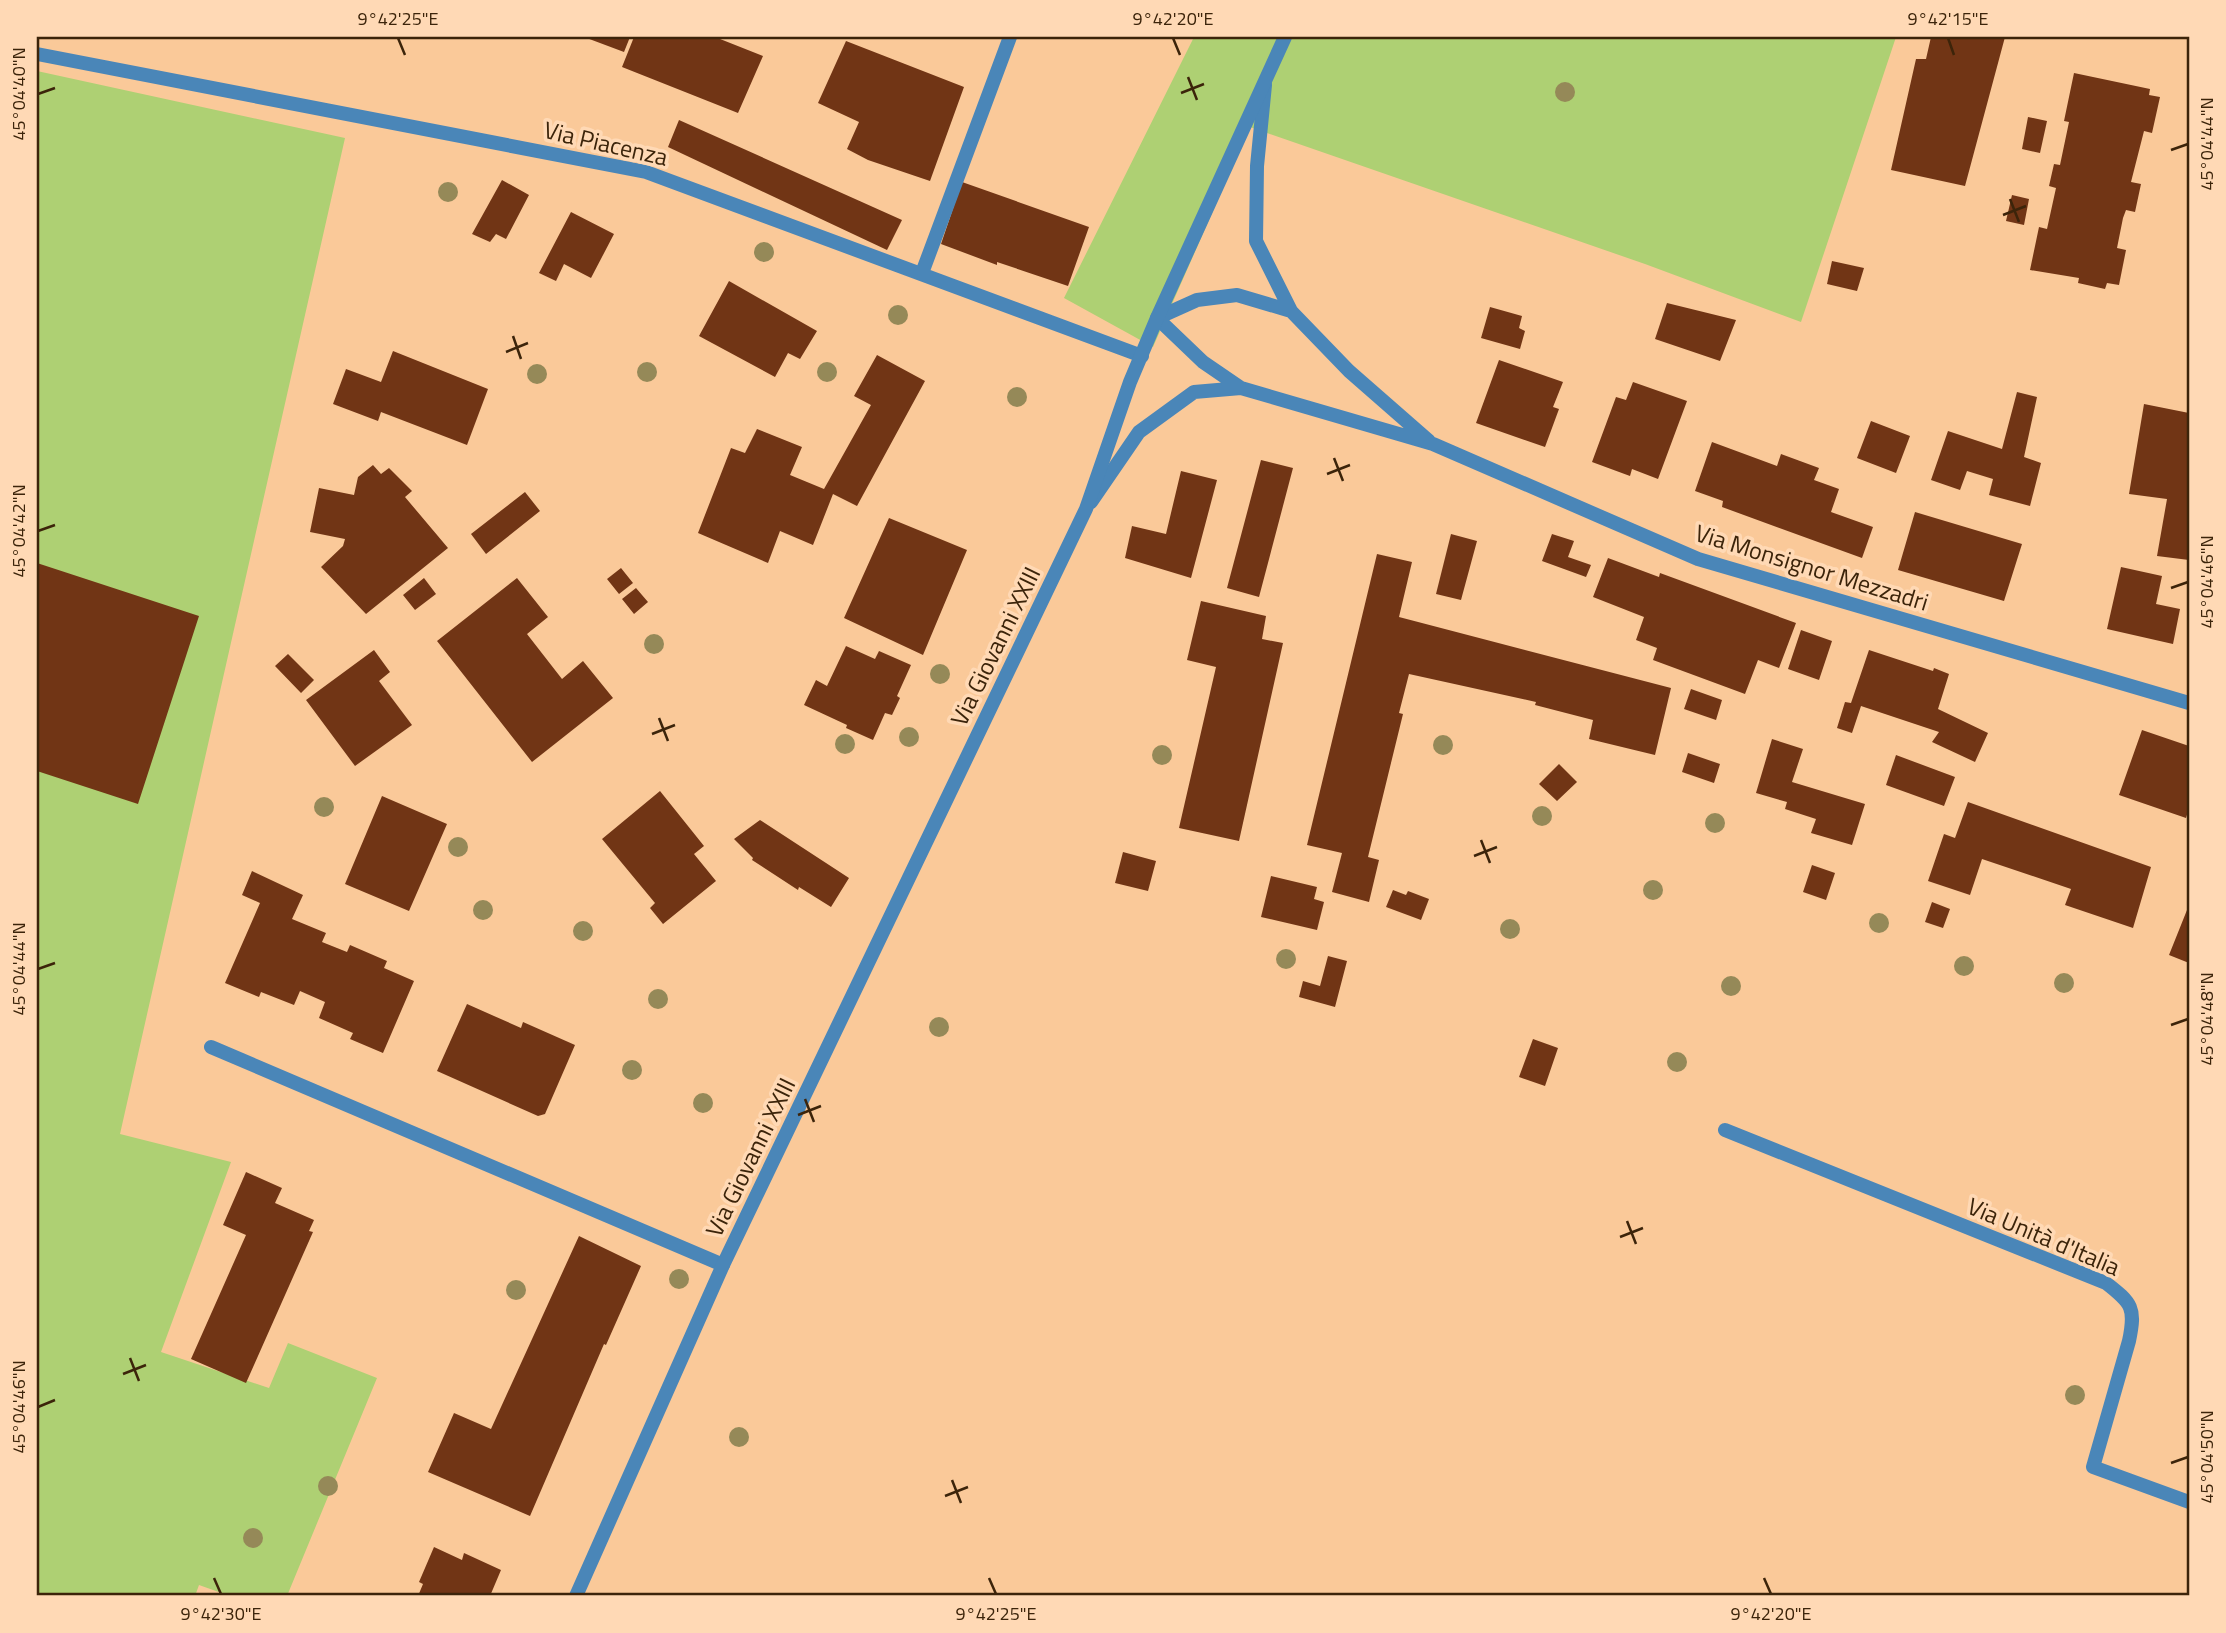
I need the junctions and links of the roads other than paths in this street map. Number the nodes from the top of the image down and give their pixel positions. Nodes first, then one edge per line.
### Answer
1 (1010, 37) edge
2 (1285, 37) edge
3 (37, 54) edge
4 (1265, 81) junction
5 (922, 273) junction
6 (1291, 311) junction
7 (1157, 318) junction
8 (1142, 356) junction
9 (1241, 388) junction
10 (1433, 444) junction
11 (1086, 509) junction
12 (2189, 703) edge
13 (211, 1047) dead end
14 (1725, 1130) dead end
15 (723, 1265) junction
16 (2189, 1502) edge
17 (576, 1596) edge

1 - 5 street
2 - 4 street, Via Giovanni XXIII
3 - 5 street, Via Piacenza
4 - 6 street
4 - 7 street, Via Giovanni XXIII
5 - 8 street, Via Piacenza
6 - 7 street
6 - 10 street
7 - 8 street, Via Giovanni XXIII
7 - 9 street
8 - 11 street, Via Giovanni XXIII
9 - 10 street
9 - 11 street
10 - 12 street, Via Monsignor Mezzadri
11 - 15 street, Via Giovanni XXIII
13 - 15 street, Via Giovanni XXIII
14 - 16 street, Via Unità d'Italia
15 - 17 street, Via Giovanni XXIII

